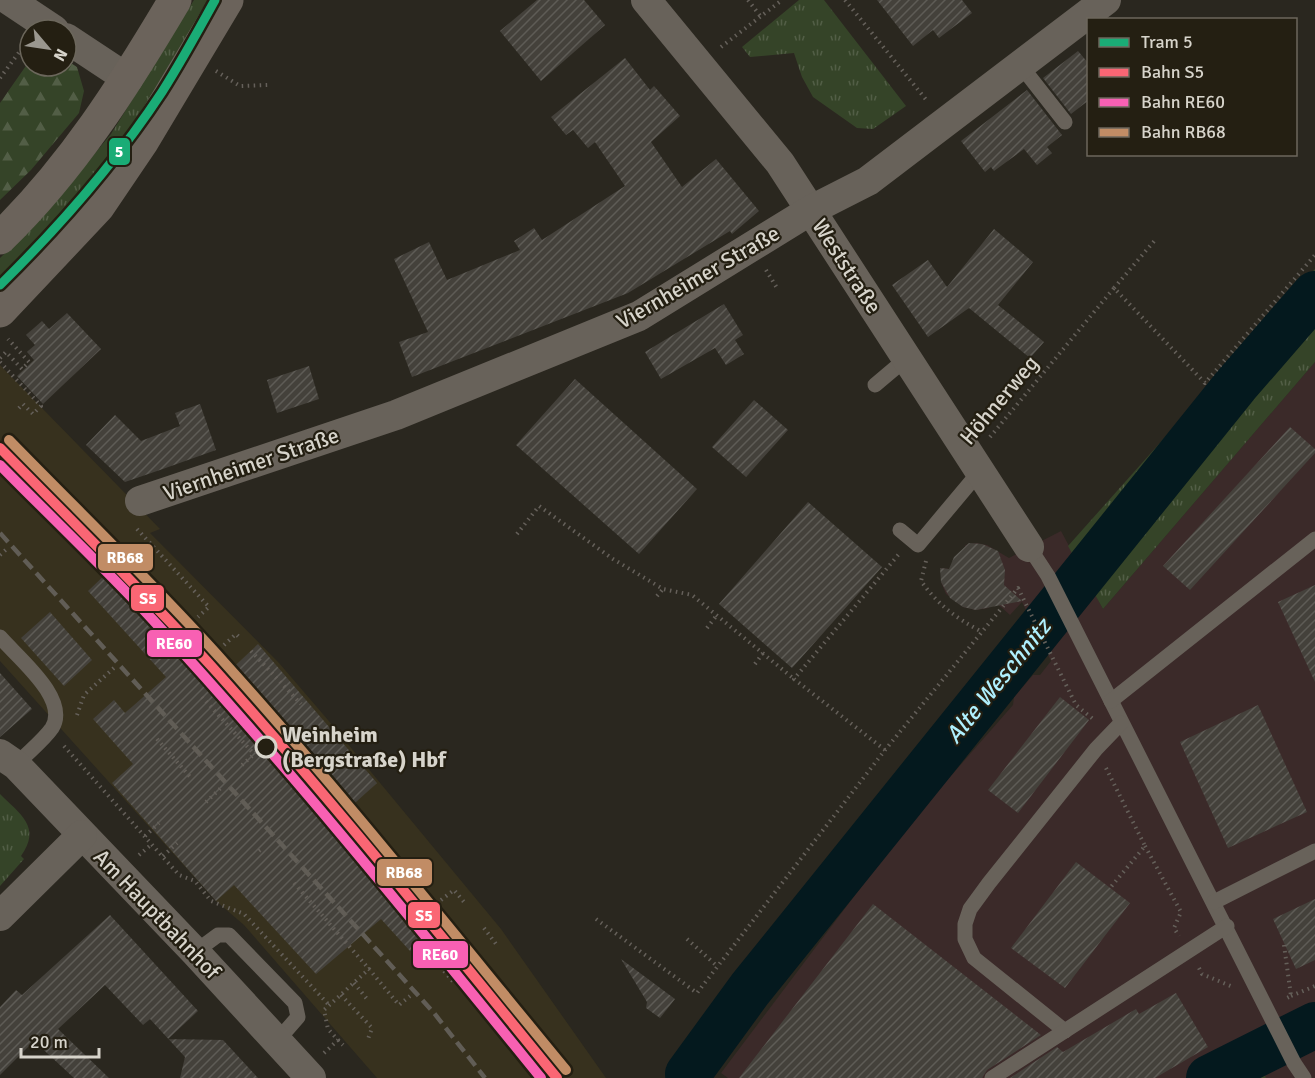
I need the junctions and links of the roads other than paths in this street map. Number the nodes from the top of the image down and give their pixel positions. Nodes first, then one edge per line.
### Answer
1 (9, 0) edge
2 (175, 0) edge
3 (227, 0) edge
4 (646, 0) edge
5 (1106, 0) edge
6 (36, 18) edge
7 (78, 46) edge
8 (1021, 66) junction
9 (128, 79) junction
10 (1065, 122) dead end
11 (811, 210) junction
12 (0, 238) edge
13 (2, 323) edge
14 (907, 358) junction
15 (875, 385) dead end
16 (976, 465) junction
17 (138, 515) road end
18 (910, 538) road end
19 (1315, 539) edge
20 (1029, 547) joint
21 (0, 637) edge
22 (1111, 701) junction
23 (1121, 723) junction
24 (8, 759) edge
25 (82, 835) junction
26 (1315, 852) edge
27 (1214, 902) junction
28 (2, 914) edge
29 (1227, 926) junction
30 (1065, 1031) junction
31 (307, 1074) edge
32 (992, 1078) edge
33 (1304, 1078) edge

1 - 6 street
2 - 9 main road
3 - 13 main road
4 - 11 street, Weststraße
5 - 8 street, Viernheimer Straße
7 - 9 street
8 - 10 lane
8 - 11 street, Viernheimer Straße
9 - 12 main road
11 - 14 street, Weststraße
11 - 17 street, Viernheimer Straße
14 - 15 lane
14 - 16 street, Weststraße
16 - 18 lane
16 - 20 street, Weststraße
19 - 22 lane
20 - 22 lane
21 - 24 lane
22 - 23 lane
23 - 27 lane
23 - 30 lane
24 - 25 street, Am Hauptbahnhof
25 - 28 street
25 - 31 street, Am Hauptbahnhof
26 - 27 lane
27 - 29 lane
29 - 30 lane
29 - 33 lane
30 - 32 lane

